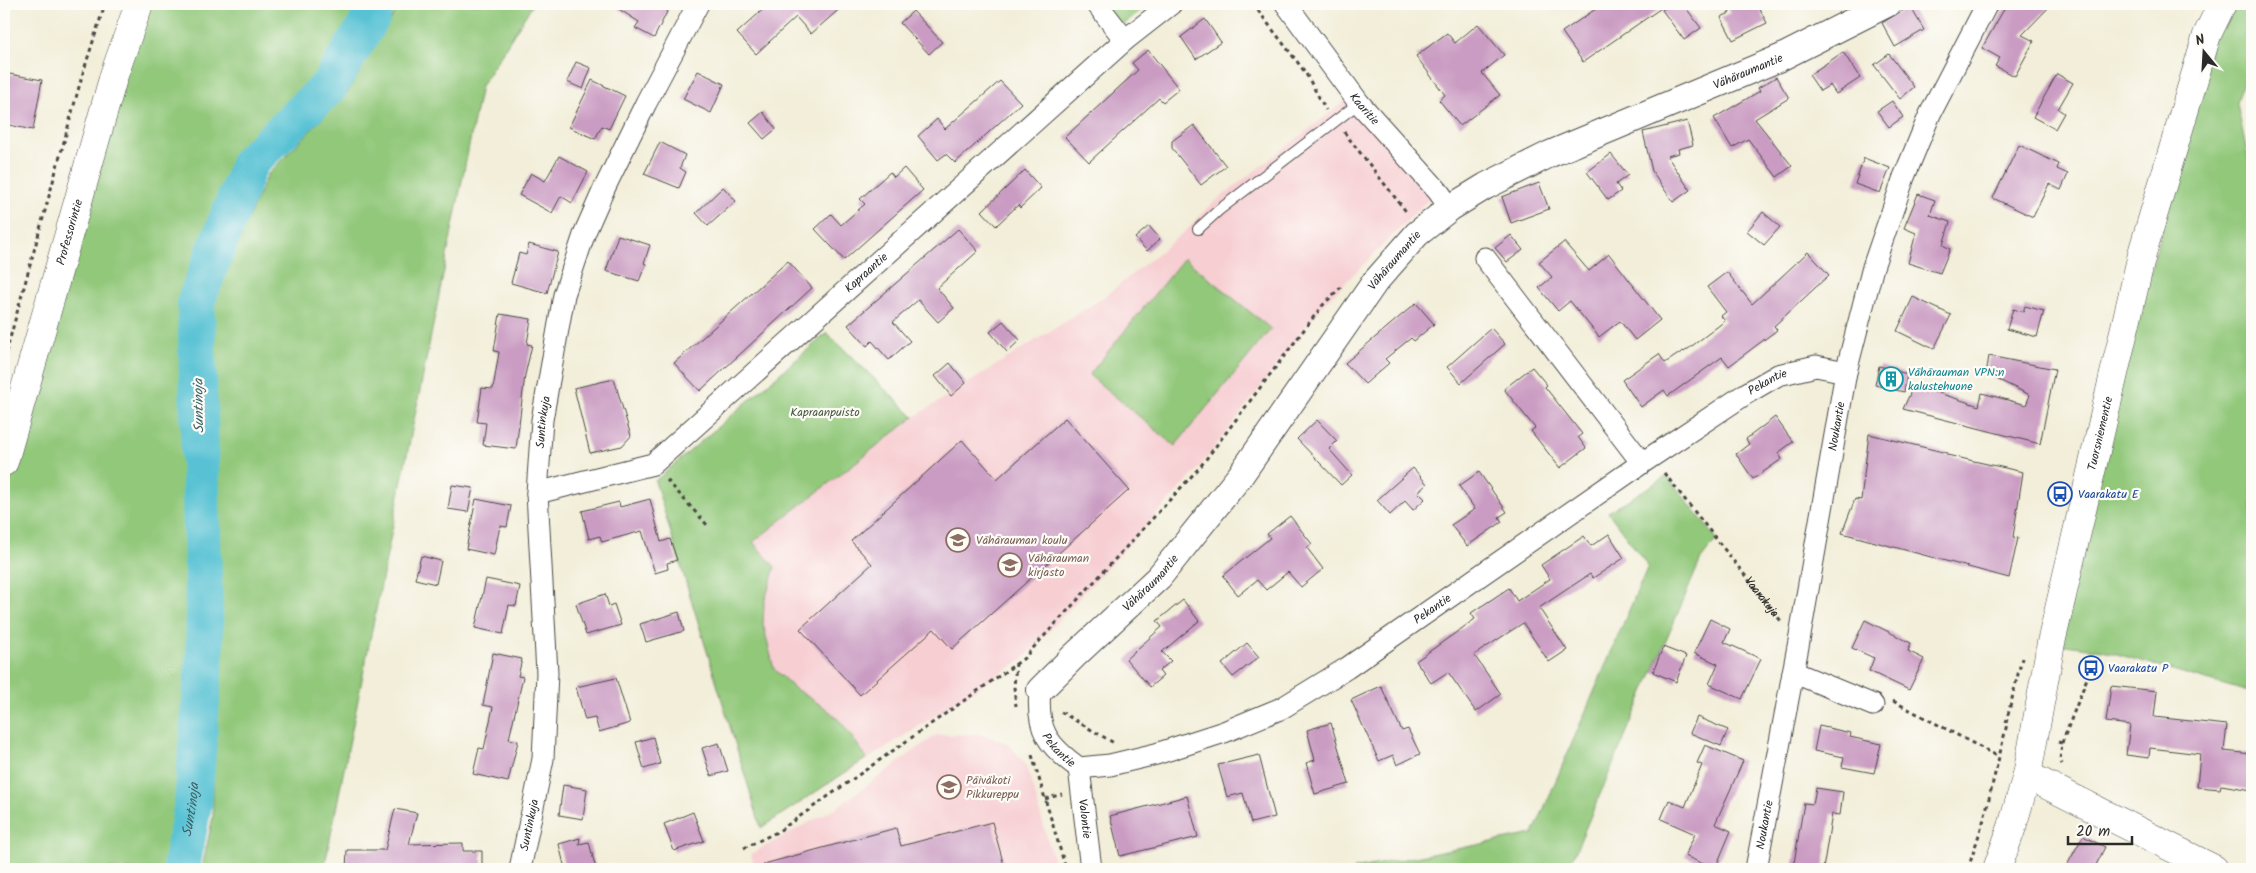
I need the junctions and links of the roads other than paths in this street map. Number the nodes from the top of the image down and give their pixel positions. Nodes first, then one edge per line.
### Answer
1 (139, 4) edge
2 (698, 4) edge
3 (1098, 4) edge
4 (1171, 4) edge
5 (1286, 4) edge
6 (1887, 4) edge
7 (1987, 4) edge
8 (2222, 4) edge
9 (1125, 40) junction
10 (1359, 103) junction
11 (1450, 208) junction
12 (1198, 229) dead end
13 (1485, 258) dead end
14 (1846, 372) junction
15 (1647, 460) junction
16 (4, 462) edge
17 (537, 493) junction
18 (1793, 672) junction
19 (1040, 690) joint
20 (1880, 701) road end
21 (1079, 768) junction
22 (2027, 775) junction
23 (520, 869) edge
24 (1092, 869) edge
25 (1756, 869) edge
26 (1996, 869) edge
27 (2214, 869) edge

1 - 16 main road, Professorintie
2 - 17 street, Suntinkuja
3 - 9 street
4 - 9 street, Kapraantie
5 - 10 street, Kaaritie
6 - 11 street, Vähäraumantie
7 - 14 street, Noukantie
8 - 22 main road, Tuorsniementie
9 - 17 street, Kapraantie
10 - 11 street, Kaaritie
10 - 12 lane
11 - 19 street, Vähäraumantie
13 - 15 street
14 - 15 street, Pekantie
14 - 18 street, Noukantie
15 - 21 street, Pekantie
17 - 23 street, Suntinkuja
18 - 20 street
18 - 25 street, Noukantie
19 - 21 street, Pekantie
21 - 24 street, Valontie
22 - 26 main road, Tuorsniementie
22 - 27 main road

